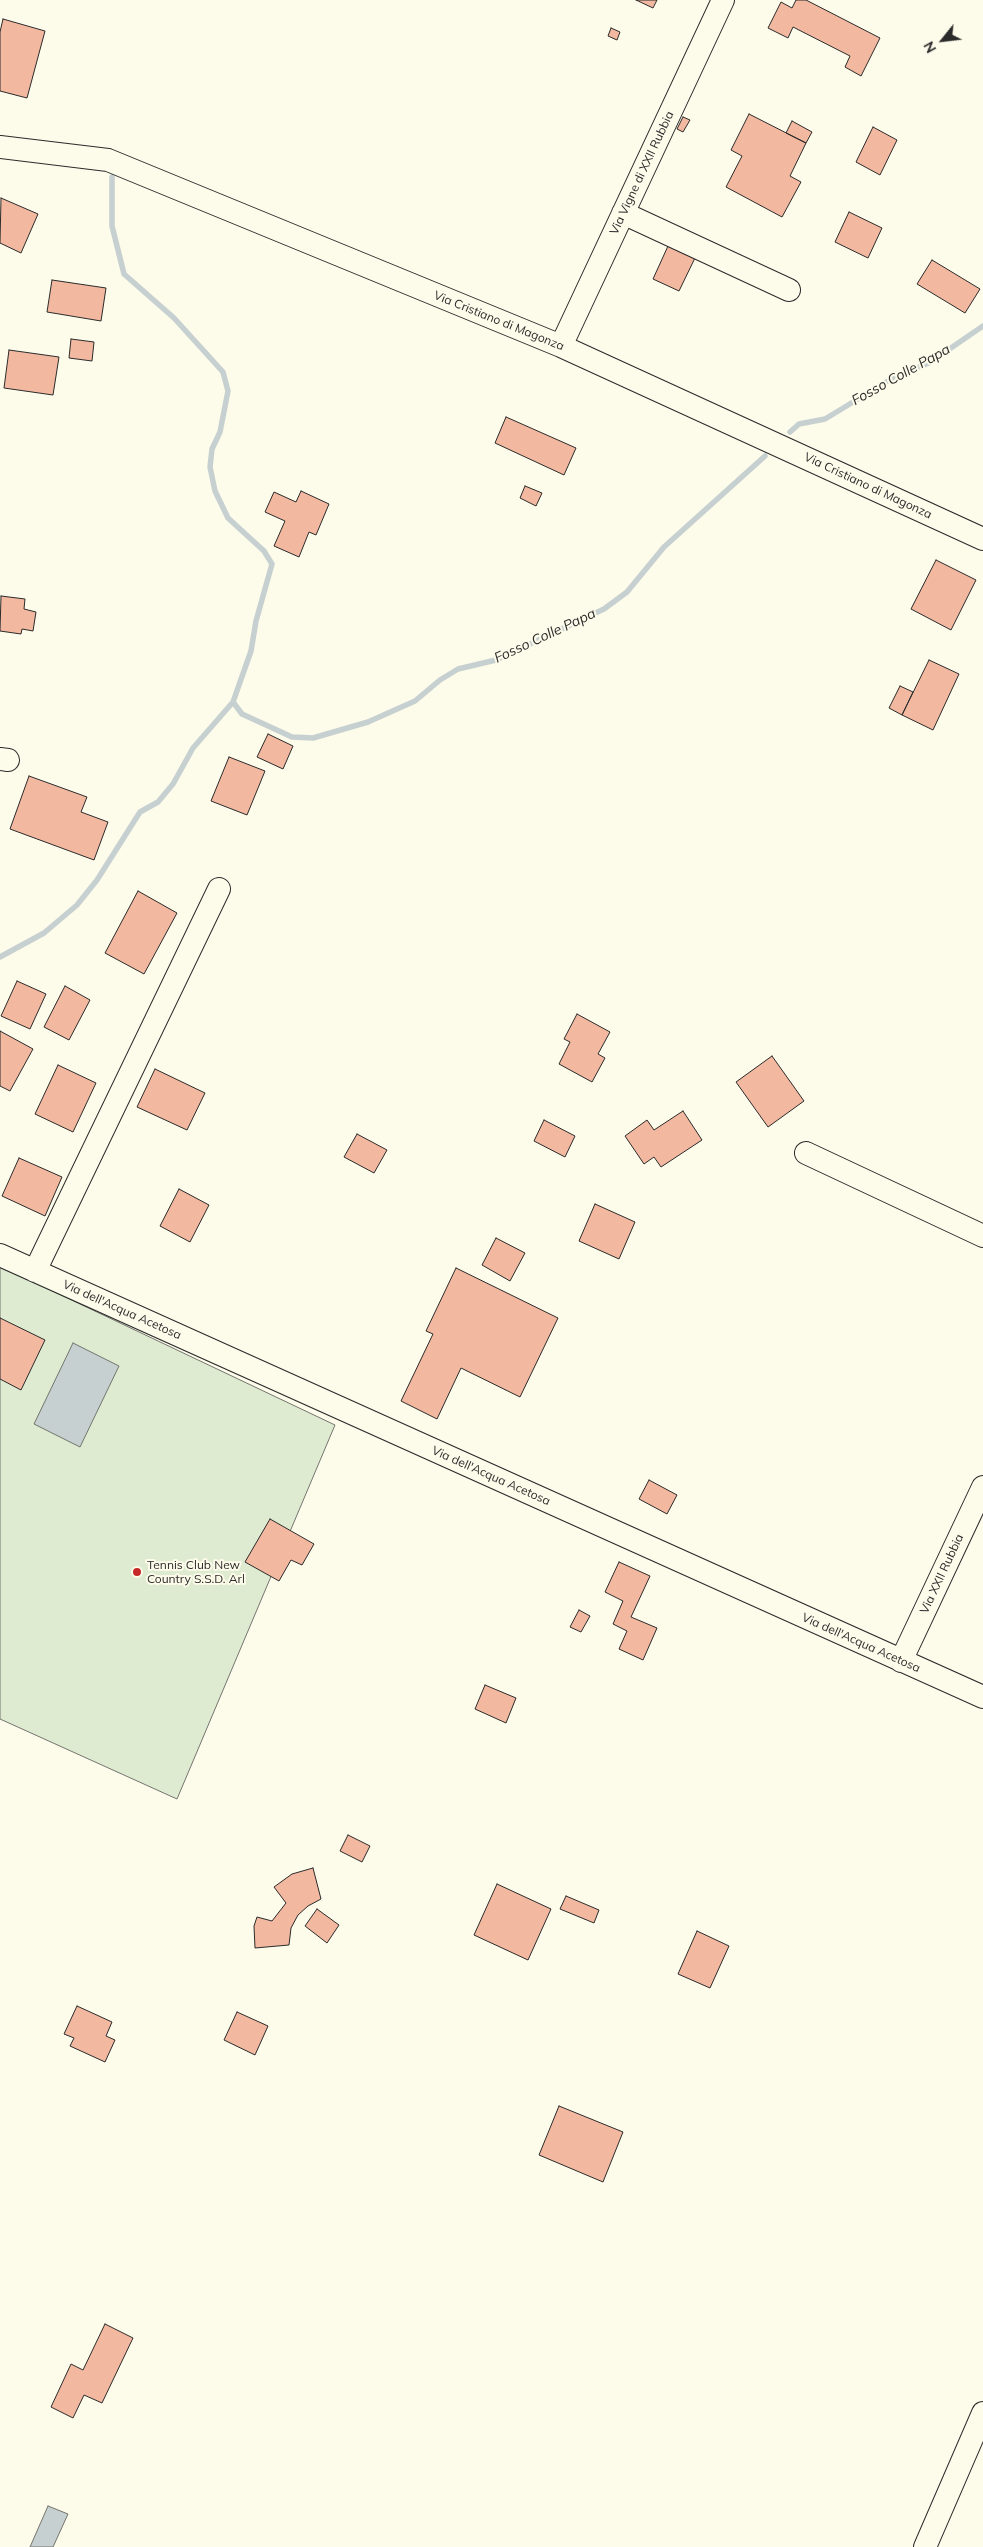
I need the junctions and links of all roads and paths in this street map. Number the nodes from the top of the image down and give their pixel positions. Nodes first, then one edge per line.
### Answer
1 (723, 0) edge
2 (0, 147) edge
3 (623, 213) junction
4 (789, 290) dead end
5 (561, 346) junction
6 (983, 539) edge
7 (219, 889) dead end
8 (806, 1153) dead end
9 (983, 1236) edge
10 (0, 1255) edge
11 (35, 1271) junction
12 (983, 1487) edge
13 (901, 1661) junction
14 (983, 1697) edge
15 (983, 2413) edge
16 (925, 2547) edge

1 - 3 street, Via Vigne di XXII Rubbia
2 - 5 street, Via Cristiano di Magonza
3 - 4 street
3 - 5 street, Via Vigne di XXII Rubbia
5 - 6 street, Via Cristiano di Magonza
7 - 11 street
8 - 9 street
10 - 11 street, Via dell'Acqua Acetosa
11 - 13 street, Via dell'Acqua Acetosa
12 - 13 street, Via XXII Rubbia
13 - 14 street, Via dell'Acqua Acetosa
15 - 16 street

